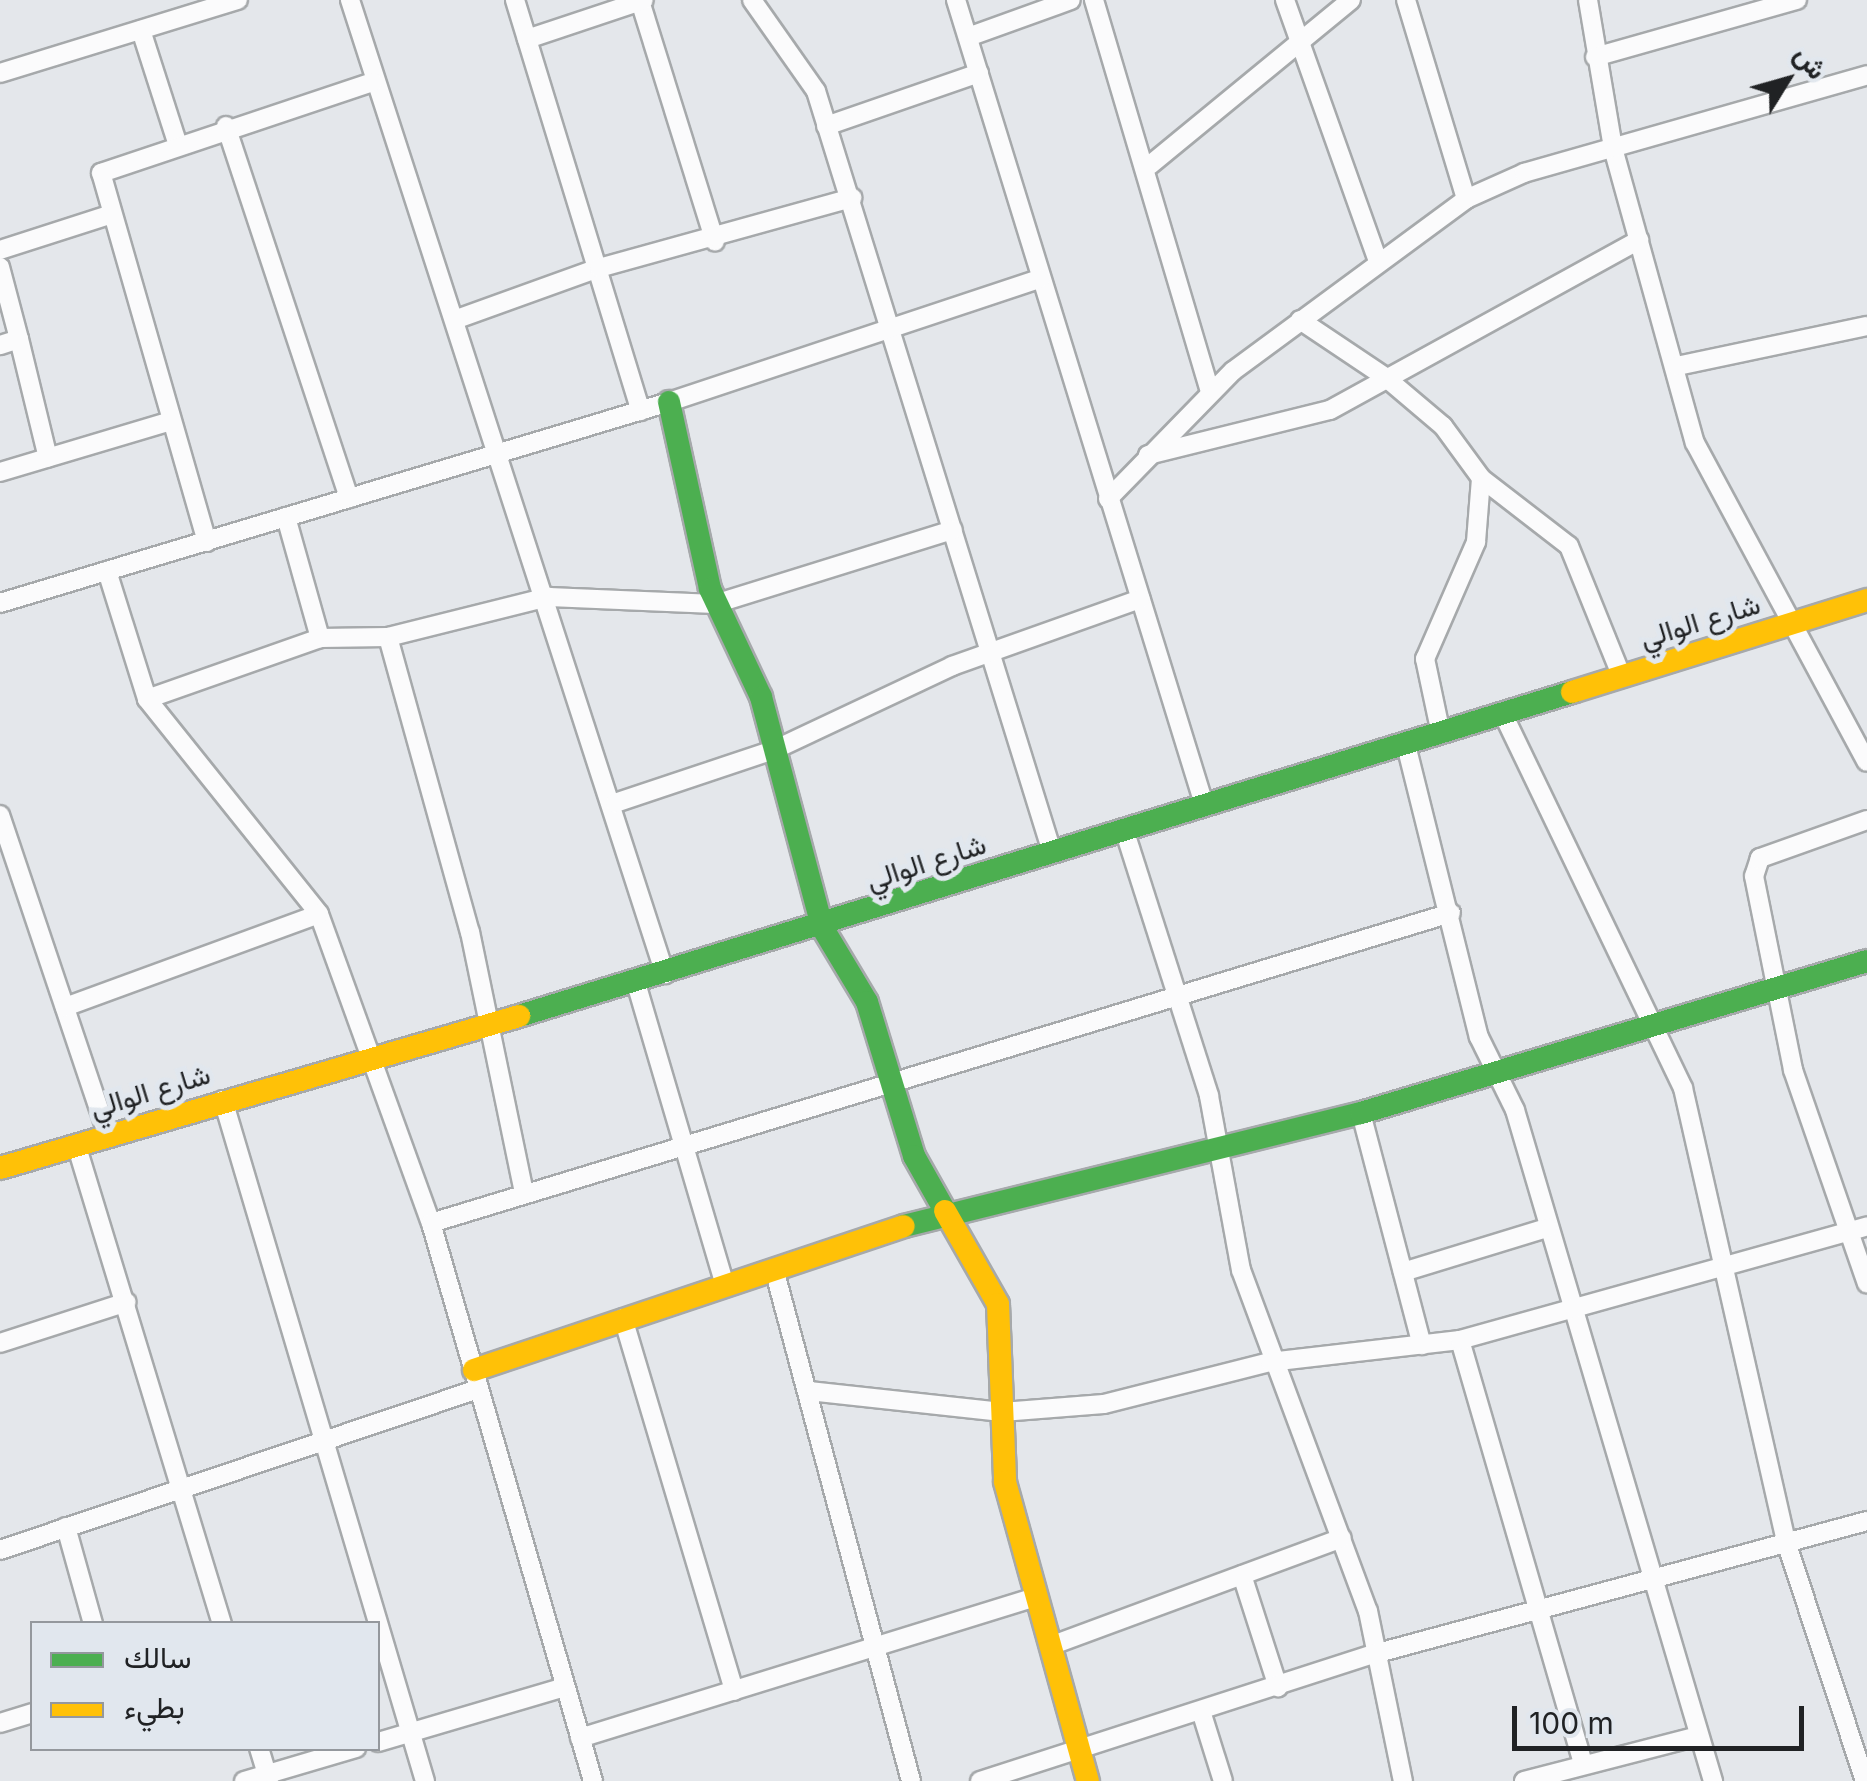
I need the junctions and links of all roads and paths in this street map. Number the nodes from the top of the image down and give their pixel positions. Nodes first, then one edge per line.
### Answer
1 (238, 0) edge
2 (350, 0) edge
3 (515, 0) edge
4 (752, 0) edge
5 (956, 0) edge
6 (1071, 0) edge
7 (1094, 0) edge
8 (1284, 0) edge
9 (1351, 0) edge
10 (1406, 0) edge
11 (1588, 0) edge
12 (1797, 0) edge
13 (642, 1) edge
14 (184, 8) edge
15 (140, 30) junction
16 (968, 38) junction
17 (528, 39) junction
18 (1301, 48) junction
19 (1595, 57) junction
20 (0, 73) edge
21 (979, 73) junction
22 (1867, 76) edge
23 (373, 82) junction
24 (226, 126) junction
25 (826, 126) junction
26 (177, 142) junction
27 (1613, 148) junction
28 (1150, 165) junction
29 (852, 198) junction
30 (1466, 199) junction
31 (110, 215) junction
32 (1639, 240) junction
33 (715, 242) junction
34 (0, 250) edge
35 (1378, 261) junction
36 (0, 267) edge
37 (599, 268) junction
38 (1041, 278) junction
39 (457, 320) junction
40 (1300, 320) junction
41 (894, 326) junction
42 (1867, 326) edge
43 (19, 339) junction
44 (0, 345) edge
45 (1676, 366) junction
46 (1385, 377) junction
47 (1210, 392) junction
48 (669, 402) junction
49 (641, 410) junction
50 (171, 421) junction
51 (501, 452) junction
52 (1148, 455) junction
53 (48, 458) junction
54 (0, 472) edge
55 (1480, 478) junction
56 (349, 498) junction
57 (1108, 500) junction
58 (286, 517) junction
59 (953, 530) junction
60 (207, 542) junction
61 (106, 572) junction
62 (549, 597) junction
63 (1140, 599) junction
64 (1867, 600) edge
65 (0, 604) edge
66 (715, 604) junction
67 (1791, 624) junction
68 (388, 637) junction
69 (320, 638) junction
70 (990, 652) junction
71 (1622, 677) junction
72 (146, 699) junction
73 (1504, 716) junction
74 (1441, 734) junction
75 (1406, 745) junction
76 (776, 749) junction
77 (1867, 762) edge
78 (616, 803) junction
79 (1204, 804) junction
80 (0, 815) edge
81 (1867, 820) edge
82 (1124, 829) junction
83 (1052, 852) junction
84 (1451, 913) junction
85 (319, 914) junction
86 (822, 927) junction
87 (1867, 962) edge
88 (665, 974) junction
89 (636, 983) junction
90 (1780, 986) junction
91 (1170, 995) junction
92 (65, 1007) junction
93 (1654, 1021) junction
94 (482, 1023) junction
95 (374, 1052) junction
96 (1497, 1069) junction
97 (889, 1087) junction
98 (223, 1100) junction
99 (1361, 1113) junction
100 (108, 1135) junction
101 (1214, 1142) junction
102 (76, 1144) junction
103 (682, 1144) junction
104 (0, 1168) edge
105 (524, 1194) junction
106 (948, 1212) junction
107 (431, 1224) junction
108 (1867, 1226) edge
109 (1547, 1228) junction
110 (1845, 1232) junction
111 (1718, 1265) junction
112 (774, 1269) junction
113 (1403, 1272) junction
114 (1867, 1284) edge
115 (725, 1285) junction
116 (127, 1302) junction
117 (1574, 1311) junction
118 (622, 1318) junction
119 (1460, 1340) junction
120 (0, 1343) edge
121 (1422, 1346) junction
122 (1270, 1362) junction
123 (476, 1380) junction
124 (810, 1392) junction
125 (1002, 1412) junction
126 (324, 1441) junction
127 (182, 1488) junction
128 (1867, 1521) edge
129 (66, 1527) junction
130 (1342, 1538) junction
131 (1787, 1544) junction
132 (0, 1550) edge
133 (1242, 1575) junction
134 (1656, 1584) junction
135 (1035, 1596) junction
136 (1541, 1614) junction
137 (92, 1621) edge
138 (221, 1621) edge
139 (378, 1621) edge
140 (380, 1628) edge
141 (874, 1646) junction
142 (1050, 1646) junction
143 (1374, 1654) junction
144 (565, 1687) junction
145 (1278, 1687) junction
146 (734, 1691) junction
147 (1202, 1711) junction
148 (30, 1714) edge
149 (0, 1723) edge
150 (411, 1732) junction
151 (1698, 1736) junction
152 (580, 1738) junction
153 (380, 1741) edge
154 (1079, 1750) junction
155 (260, 1751) edge
156 (347, 1751) edge
157 (1583, 1764) junction
158 (268, 1778) edge
159 (244, 1781) edge
160 (425, 1781) edge
161 (592, 1781) edge
162 (911, 1781) edge
163 (980, 1781) edge
164 (1088, 1781) edge
165 (1223, 1781) edge
166 (1403, 1781) edge
167 (1524, 1781) edge
168 (1712, 1781) edge
169 (1865, 1781) edge

1 - 14 street
2 - 23 street
3 - 17 street
4 - 25 street
5 - 16 street
6 - 16 street
7 - 28 street
8 - 18 street
9 - 18 street
10 - 30 street
11 - 19 street
12 - 19 street
13 - 17 street
13 - 33 street
14 - 15 street
15 - 20 street
15 - 26 street
16 - 21 street
17 - 37 street
18 - 28 street
18 - 35 street
19 - 27 street
21 - 25 street
21 - 38 street
22 - 27 street
23 - 24 street
23 - 39 street
24 - 26 street
24 - 56 street
25 - 29 street
26 - 31 street
27 - 30 street
27 - 32 street
28 - 47 street
29 - 33 street
29 - 41 street
30 - 35 street
31 - 34 street
31 - 50 street
32 - 45 street
32 - 46 street
33 - 37 street
35 - 40 street
36 - 43 street
37 - 39 street
37 - 49 street
38 - 41 street
38 - 57 street
39 - 51 street
40 - 46 street
40 - 47 street
41 - 48 street
41 - 59 street
42 - 45 street
43 - 44 street
43 - 53 street
45 - 67 street
46 - 52 street
46 - 55 street
47 - 52 street
48 - 49 street
48 - 66 street
49 - 51 street
50 - 53 street
50 - 60 street
51 - 56 street
51 - 62 street
52 - 57 street
53 - 54 street
55 - 71 street
55 - 74 street
56 - 58 street
57 - 63 street
58 - 60 street
58 - 69 street
59 - 66 street
59 - 70 street
60 - 61 street
61 - 65 street
61 - 72 street
62 - 66 street
62 - 68 street
62 - 78 street
63 - 70 street
63 - 79 street
64 - 67 street, شارع الوالي
66 - 76 street
67 - 71 street, شارع الوالي
67 - 77 street
68 - 69 street
68 - 94 street
69 - 72 street
70 - 76 street
70 - 83 street
71 - 73 street, شارع الوالي
72 - 85 street
73 - 74 street, شارع الوالي
73 - 93 street
74 - 75 street, شارع الوالي
75 - 79 street, شارع الوالي
75 - 84 street
76 - 78 street
76 - 86 street
78 - 88 street
79 - 82 street, شارع الوالي
80 - 92 street
81 - 90 street
82 - 83 street, شارع الوالي
82 - 91 street
83 - 86 street, شارع الوالي
84 - 91 street
84 - 96 street
85 - 92 street
85 - 95 street
86 - 88 street, شارع الوالي
86 - 97 street
87 - 90 street
88 - 89 street, شارع الوالي
89 - 94 street, شارع الوالي
89 - 103 street
90 - 93 street
90 - 110 street
91 - 97 street
91 - 101 street
92 - 100 street
93 - 96 street
93 - 111 street
94 - 95 street, شارع الوالي
94 - 105 street
95 - 98 street, شارع الوالي
95 - 107 street
96 - 99 street
96 - 109 street
97 - 103 street
97 - 106 street
98 - 100 street, شارع الوالي
98 - 126 street
99 - 101 street
99 - 113 street
100 - 102 street, شارع الوالي
101 - 106 street
101 - 122 street
102 - 104 street, شارع الوالي
102 - 116 street
103 - 105 street
103 - 115 street
105 - 107 street
106 - 112 street
106 - 125 street
107 - 123 street
108 - 110 street
109 - 113 street
109 - 117 street
110 - 111 street
110 - 114 street
111 - 117 street
111 - 131 street
112 - 115 street
112 - 124 street
113 - 121 street
115 - 118 street
116 - 120 street
116 - 127 street
117 - 119 street
117 - 134 street
118 - 123 street
118 - 146 street
119 - 121 street
119 - 136 street
121 - 122 street
122 - 125 street
122 - 130 street
123 - 126 street
123 - 144 street
124 - 125 street
124 - 141 street
125 - 135 street
126 - 127 street
126 - 139 street
127 - 129 street
127 - 138 street
128 - 131 street
129 - 132 street
129 - 137 street
130 - 133 street
130 - 143 street
131 - 134 street
131 - 169 street
133 - 142 street
133 - 145 street
134 - 136 street
134 - 151 street
135 - 141 street
135 - 142 street
136 - 143 street
136 - 157 street
140 - 150 street
141 - 146 street
141 - 162 street
142 - 154 street
143 - 145 street
143 - 166 street
144 - 150 street
144 - 152 street
145 - 147 street
146 - 152 street
147 - 154 street
147 - 165 street
148 - 149 street
150 - 153 street
150 - 160 street
151 - 157 street
151 - 168 street
152 - 161 street
154 - 163 street
154 - 164 street
155 - 158 street
156 - 158 street
157 - 167 street
158 - 159 street

